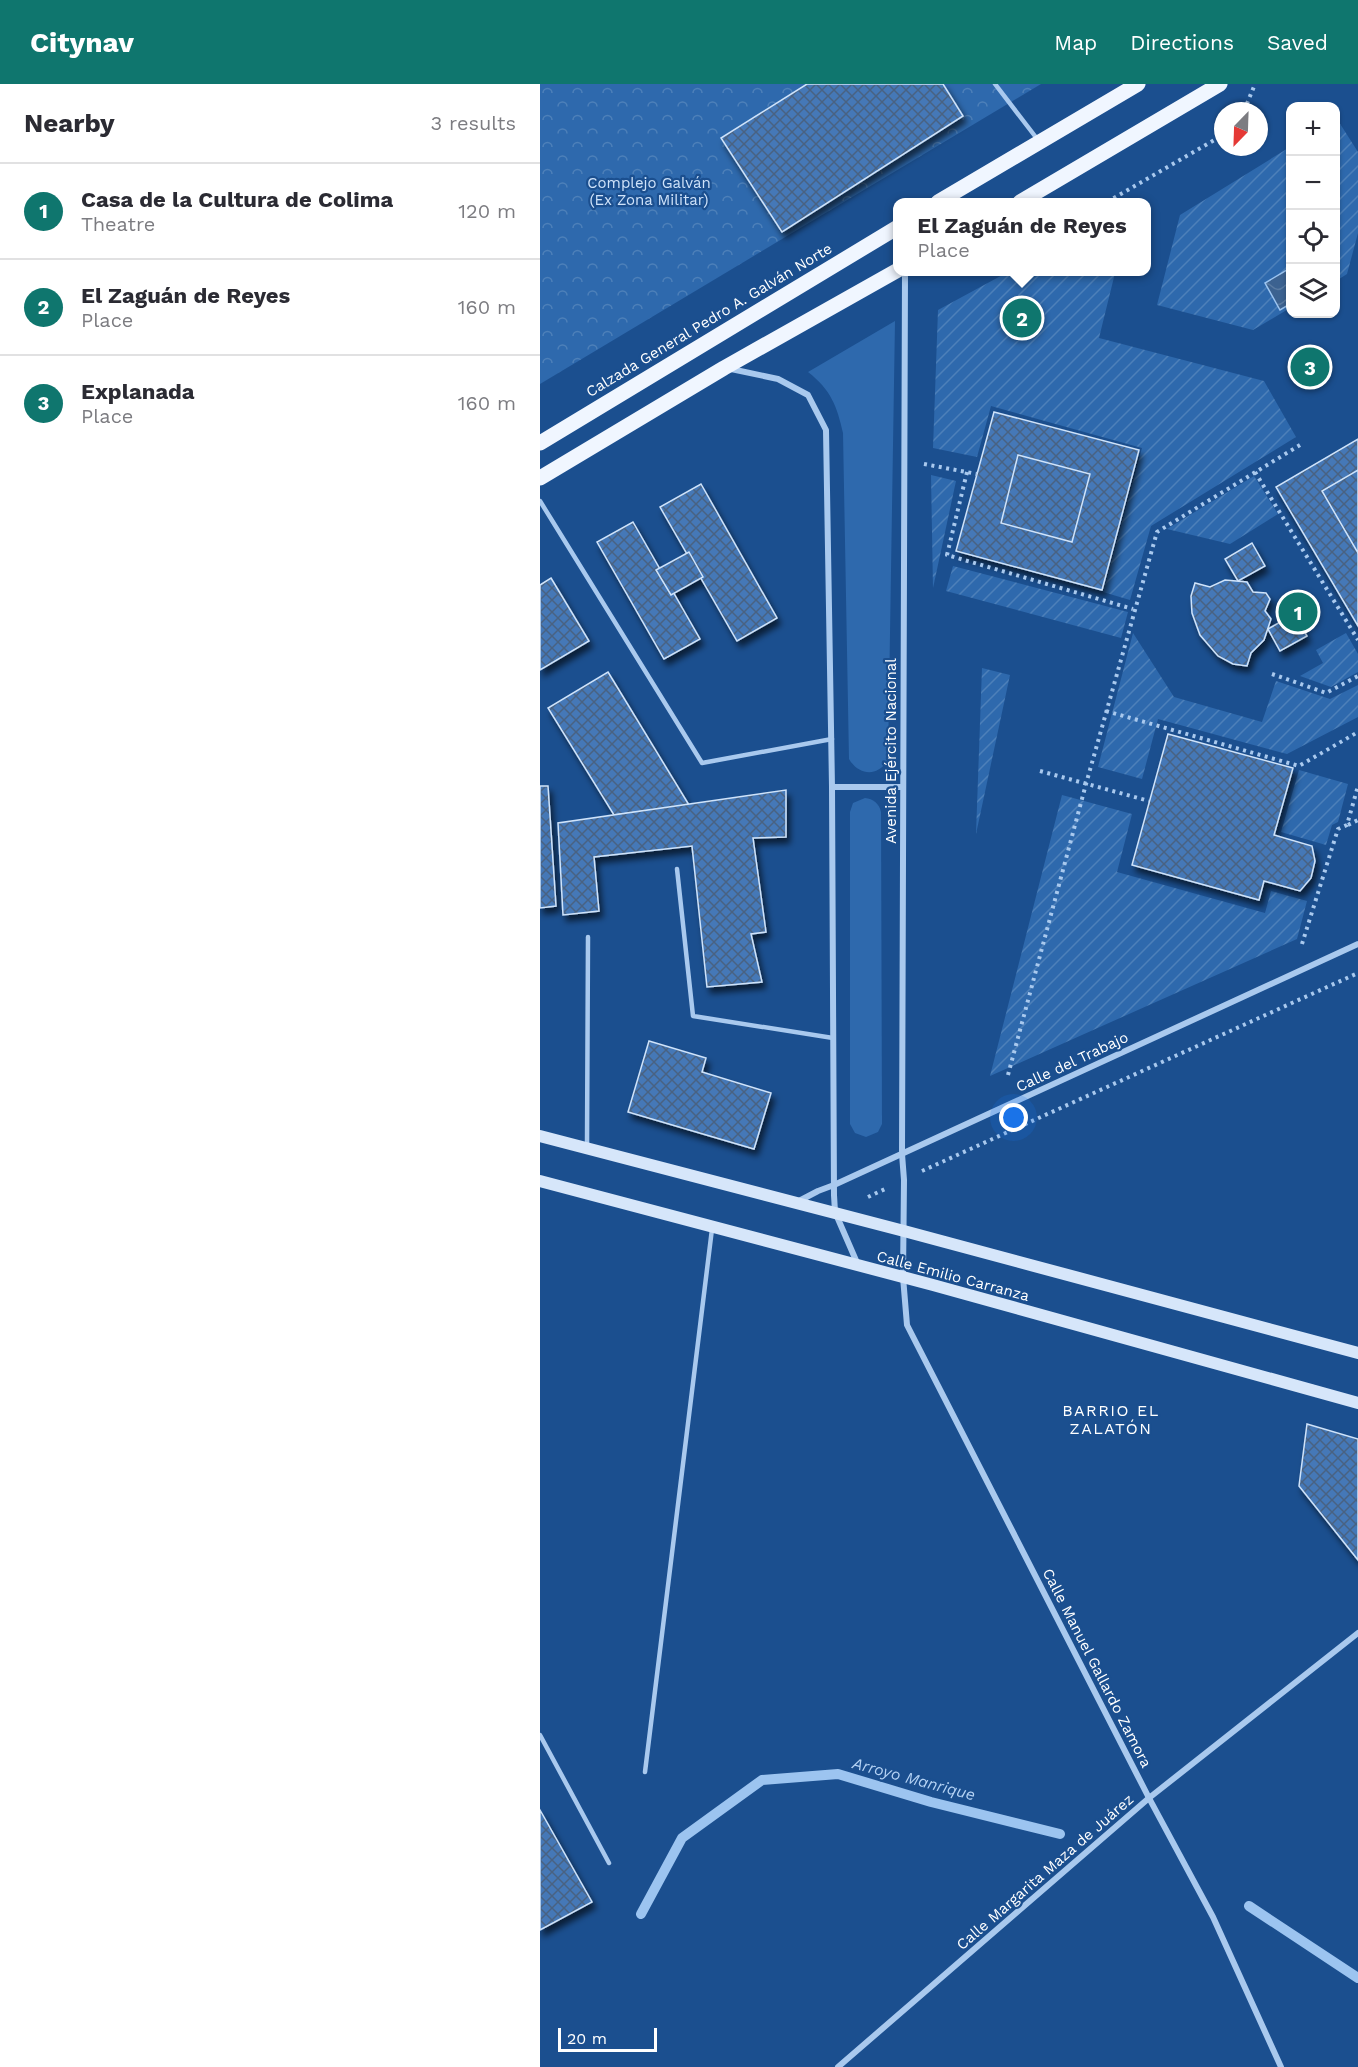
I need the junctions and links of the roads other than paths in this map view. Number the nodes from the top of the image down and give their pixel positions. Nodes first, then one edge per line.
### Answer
1 (995, 84) edge
2 (1138, 84) edge
3 (1220, 84) edge
4 (1040, 142) junction
5 (945, 198) edge
6 (1027, 198) edge
7 (893, 229) edge
8 (893, 272) edge
9 (905, 276) edge
10 (724, 368) junction
11 (540, 443) edge
12 (540, 478) edge
13 (540, 501) edge
14 (832, 739) junction
15 (832, 787) junction
16 (902, 787) junction
17 (677, 869) dead end
18 (588, 937) dead end
19 (1358, 944) edge
20 (833, 1038) junction
21 (540, 1136) edge
22 (587, 1149) junction
23 (902, 1154) junction
24 (540, 1181) edge
25 (834, 1185) junction
26 (796, 1203) junction
27 (834, 1212) junction
28 (712, 1226) junction
29 (904, 1231) junction
30 (858, 1265) junction
31 (903, 1278) junction
32 (1358, 1353) edge
33 (1358, 1403) edge
34 (1358, 1633) edge
35 (540, 1735) edge
36 (645, 1772) dead end
37 (1149, 1798) junction
38 (609, 1863) dead end
39 (842, 2066) edge
40 (1281, 2067) edge

1 - 4 lane
2 - 4 main road
3 - 6 main road
4 - 5 main road
7 - 11 main road, Calzada General Pedro A. Galván Norte
8 - 10 main road
9 - 16 street, Avenida Ejército Nacional
10 - 12 main road
10 - 14 street
13 - 14 lane
14 - 15 street
15 - 16 street
15 - 20 street
16 - 23 street, Avenida Ejército Nacional
17 - 20 lane
18 - 22 lane
19 - 23 street, Calle del Trabajo
20 - 25 street
21 - 22 main road, Calle Emilio Carranza
22 - 26 main road, Calle Emilio Carranza
23 - 25 street, Calle del Trabajo
23 - 29 street, Avenida Ejército Nacional
24 - 28 main road, Calle Emilio Carranza
25 - 26 street, Calle del Trabajo
25 - 27 street
26 - 27 main road, Calle Emilio Carranza
27 - 29 main road, Calle Emilio Carranza
27 - 30 street
28 - 30 main road, Calle Emilio Carranza
28 - 36 lane
29 - 31 street, Calle Manuel Gallardo Zamora
29 - 32 main road, Calle Emilio Carranza
30 - 31 main road, Calle Emilio Carranza
31 - 33 main road, Calle Emilio Carranza
31 - 37 street, Calle Manuel Gallardo Zamora
34 - 37 street, Calle Margarita Maza de Juárez
35 - 38 lane
37 - 39 street, Calle Margarita Maza de Juárez
37 - 40 street, Calle Manuel Gallardo Zamora

